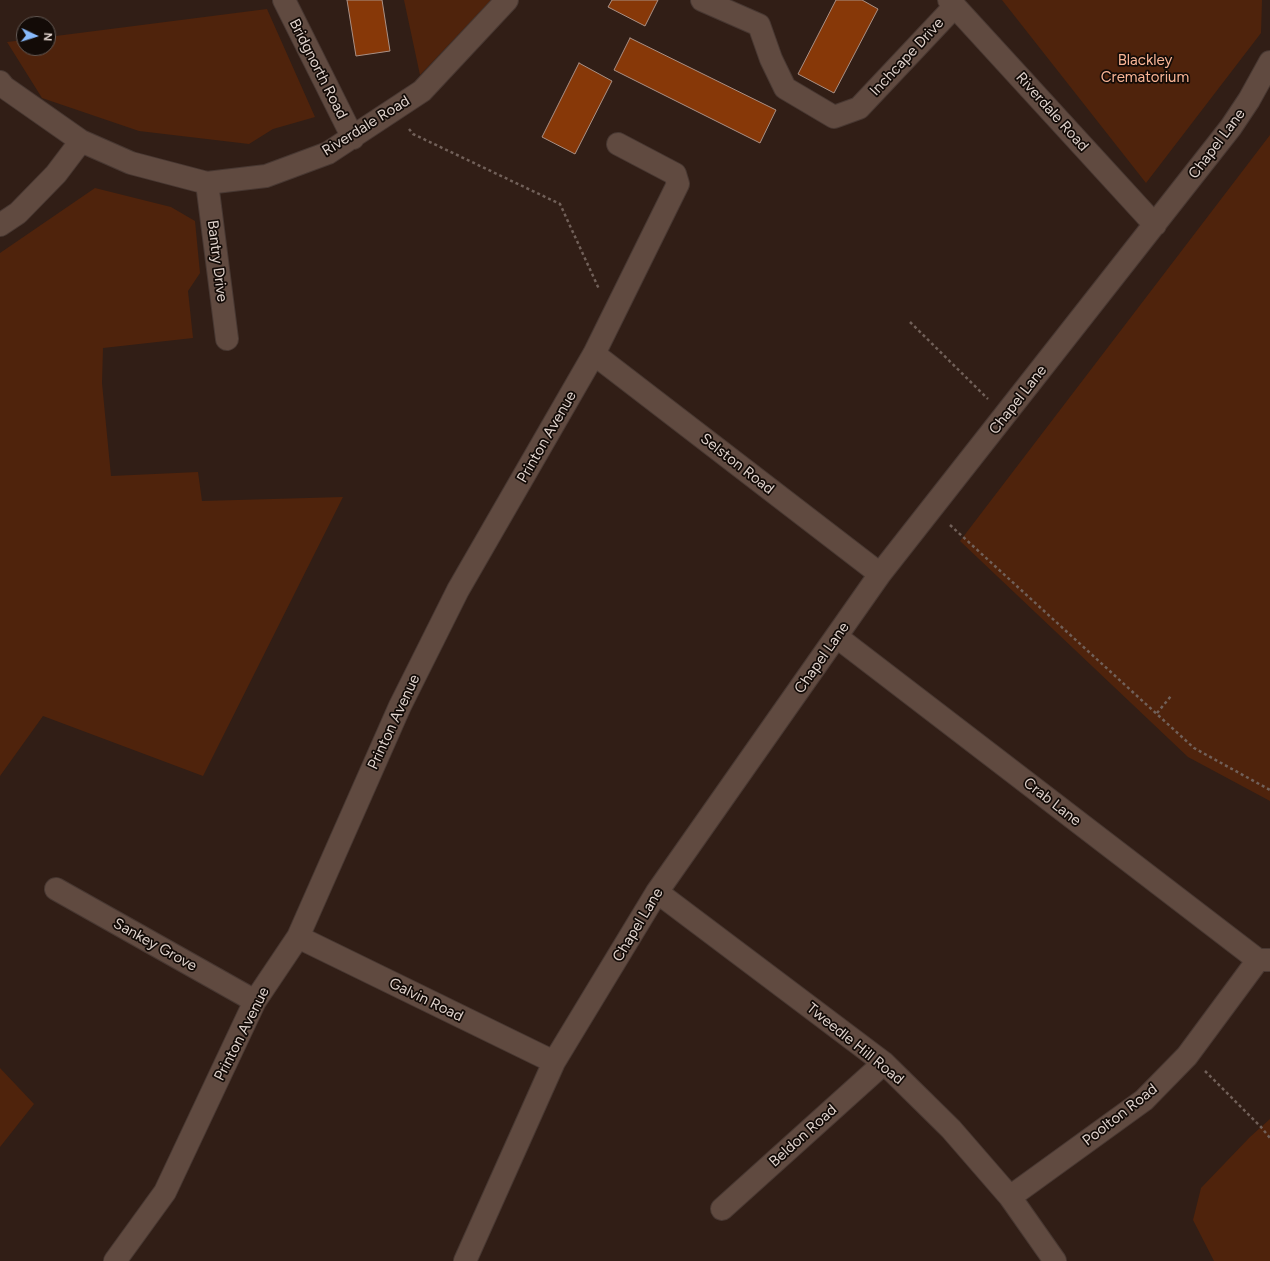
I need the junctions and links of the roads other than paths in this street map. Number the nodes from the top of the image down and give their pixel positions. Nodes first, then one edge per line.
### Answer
1 (284, 0) edge
2 (507, 0) edge
3 (702, 0) edge
4 (952, 3) edge
5 (1270, 62) edge
6 (0, 82) edge
7 (353, 138) junction
8 (81, 141) junction
9 (618, 144) dead end
10 (207, 183) junction
11 (0, 225) edge
12 (1155, 225) junction
13 (227, 338) dead end
14 (594, 354) junction
15 (880, 574) junction
16 (837, 637) junction
17 (56, 889) dead end
18 (657, 892) junction
19 (298, 937) junction
20 (1264, 960) edge
21 (255, 1001) junction
22 (554, 1062) junction
23 (884, 1063) junction
24 (1010, 1197) junction
25 (722, 1209) dead end
26 (115, 1261) edge
27 (464, 1261) edge
28 (1055, 1261) edge

1 - 7 street, Bridgnorth Road
2 - 7 street, Riverdale Road
3 - 4 street, Inchcape Drive
4 - 12 street, Riverdale Road
5 - 12 street, Chapel Lane
6 - 8 street, Riverdale Road
7 - 10 street, Riverdale Road
8 - 10 street, Riverdale Road
8 - 11 street
9 - 14 street, Printon Avenue
10 - 13 street, Bantry Drive
12 - 15 street, Chapel Lane
14 - 15 street, Selston Road
14 - 19 street, Printon Avenue
15 - 16 street, Chapel Lane
16 - 18 street, Chapel Lane
16 - 20 street, Crab Lane
17 - 21 street, Sankey Grove
18 - 22 street, Chapel Lane
18 - 23 street, Tweedle Hill Road
19 - 21 street, Printon Avenue
19 - 22 street, Galvin Road
20 - 24 street, Poolton Road
21 - 26 street, Printon Avenue
22 - 27 street, Chapel Lane
23 - 24 street, Tweedle Hill Road
23 - 25 street, Beldon Road
24 - 28 street, Tweedle Hill Road

